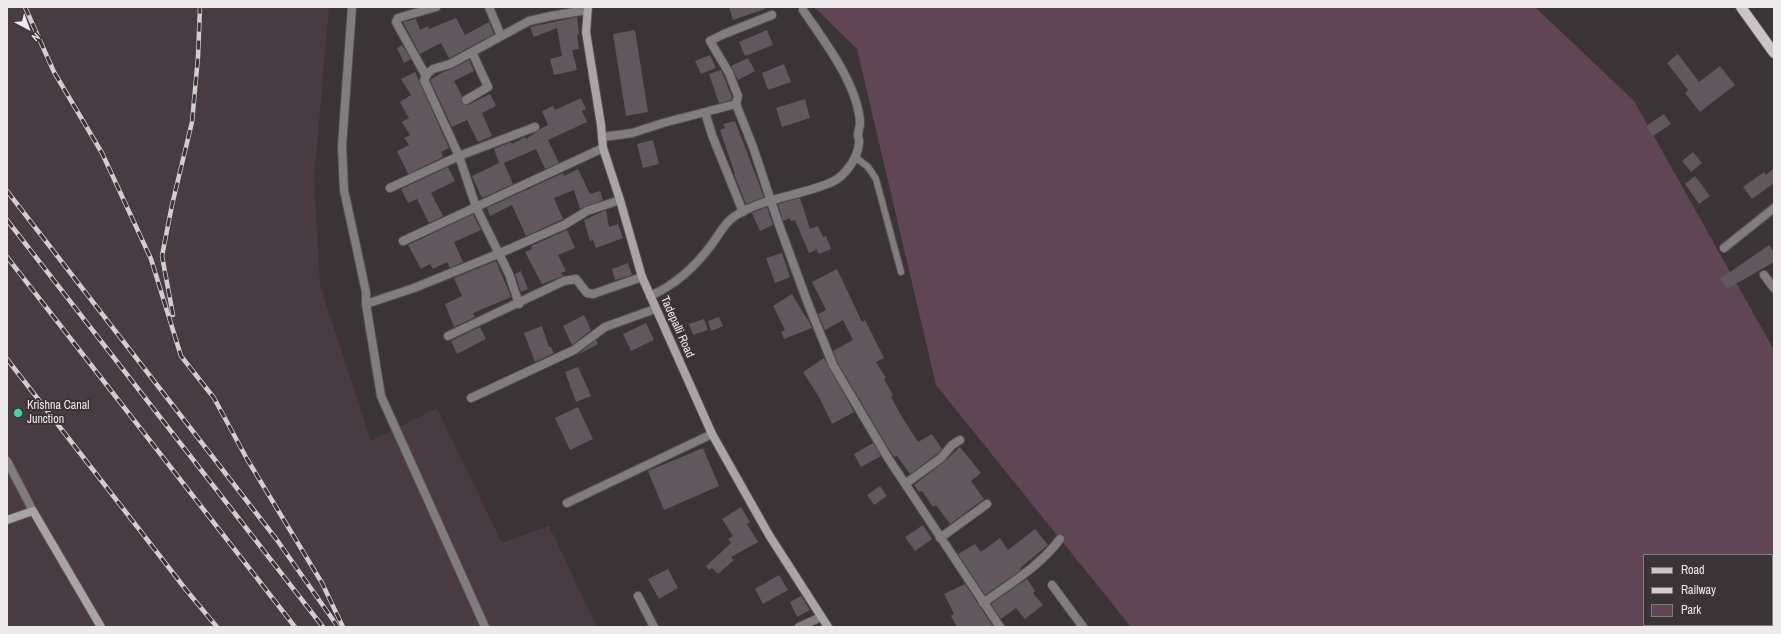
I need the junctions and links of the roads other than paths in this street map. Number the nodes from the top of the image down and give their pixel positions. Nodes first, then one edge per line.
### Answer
1 (352, 7) edge
2 (436, 7) edge
3 (489, 7) edge
4 (1741, 7) edge
5 (588, 8) edge
6 (803, 10) dead end
7 (772, 15) dead end
8 (501, 36) junction
9 (472, 52) junction
10 (1774, 52) edge
11 (426, 76) junction
12 (466, 100) dead end
13 (736, 104) junction
14 (705, 112) junction
15 (535, 127) dead end
16 (603, 137) junction
17 (603, 148) junction
18 (459, 156) junction
19 (855, 157) junction
20 (390, 188) dead end
21 (620, 200) junction
22 (770, 201) junction
23 (476, 207) junction
24 (1774, 208) edge
25 (742, 212) junction
26 (403, 241) dead end
27 (1724, 248) dead end
28 (498, 254) junction
29 (901, 272) dead end
30 (1764, 275) dead end
31 (642, 277) junction
32 (1774, 288) edge
33 (650, 296) junction
34 (366, 304) junction
35 (519, 304) junction
36 (655, 309) junction
37 (448, 336) dead end
38 (471, 398) dead end
39 (712, 434) junction
40 (960, 440) dead end
41 (7, 461) edge
42 (905, 484) junction
43 (567, 503) dead end
44 (987, 504) dead end
45 (33, 511) junction
46 (7, 520) edge
47 (940, 538) junction
48 (1060, 539) dead end
49 (1052, 586) dead end
50 (638, 596) dead end
51 (983, 603) junction
52 (821, 617) junction
53 (101, 627) edge
54 (485, 627) edge
55 (654, 627) edge
56 (799, 627) edge
57 (828, 627) edge
58 (1000, 627) edge
59 (1083, 627) edge

1 - 34 street
2 - 11 street
3 - 8 street
4 - 10 main road
5 - 8 street
5 - 16 street, Tadepalli Road
6 - 19 street
7 - 13 street
8 - 9 street
9 - 11 street
9 - 12 street
11 - 18 street
13 - 14 street
13 - 22 street
14 - 16 street
14 - 25 street
15 - 18 street
16 - 17 street, Tadepalli Road
17 - 21 street, Tadepalli Road
17 - 23 street
18 - 20 street
18 - 23 street
19 - 22 street
19 - 29 lane
21 - 28 street
21 - 31 street, Tadepalli Road
22 - 25 street
22 - 42 street
23 - 26 street
23 - 28 street
24 - 27 street
25 - 33 street
28 - 34 street
28 - 35 street
30 - 32 street
31 - 33 street, Tadepalli Road
31 - 35 street
33 - 36 street, Tadepalli Road
34 - 54 street
35 - 37 street
36 - 38 street
36 - 39 street, Tadepalli Road
39 - 43 street
39 - 52 street, Tadepalli Road
40 - 42 street
41 - 45 street
42 - 47 street
44 - 47 street
45 - 46 street
45 - 53 street
47 - 51 street
48 - 51 street
49 - 59 street
50 - 55 street
51 - 58 street
52 - 56 street
52 - 57 street, Tadepalli Road

